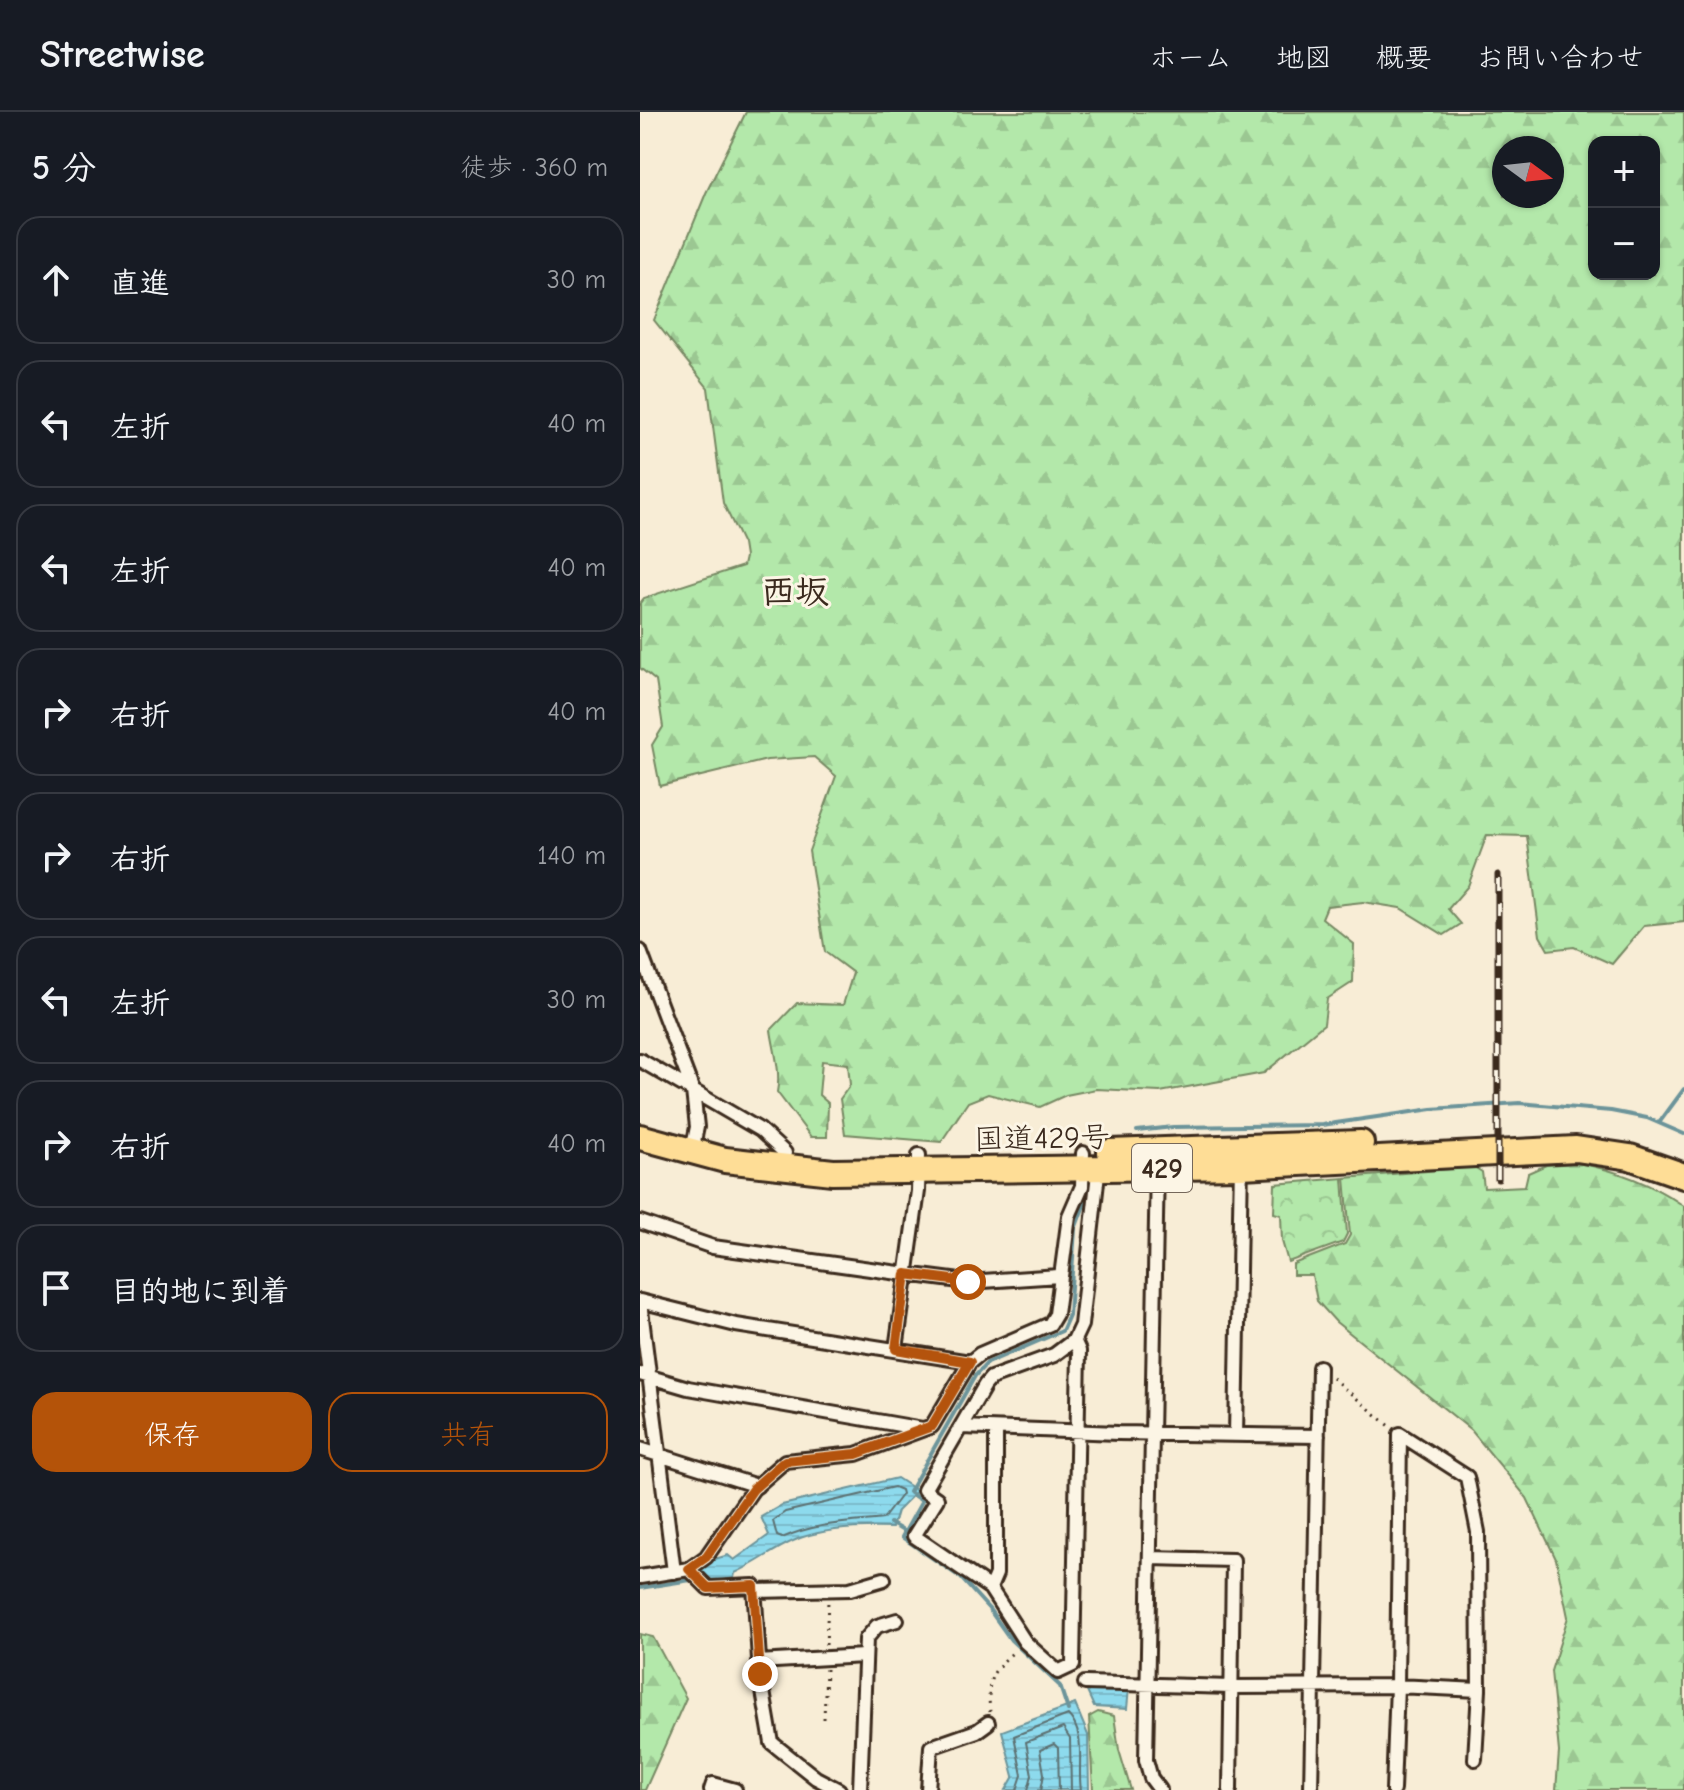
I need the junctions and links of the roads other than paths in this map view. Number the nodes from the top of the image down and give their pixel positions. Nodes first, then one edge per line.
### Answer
1 (640, 951) edge
2 (640, 1060) edge
3 (693, 1091) junction
4 (640, 1121) edge
5 (640, 1137) edge
6 (693, 1144) junction
7 (785, 1153) junction
8 (1241, 1157) junction
9 (1157, 1159) junction
10 (1091, 1160) junction
11 (1684, 1160) edge
12 (919, 1164) junction
13 (1684, 1176) edge
14 (640, 1222) edge
15 (906, 1274) junction
16 (1059, 1276) junction
17 (640, 1301) edge
18 (1074, 1340) junction
19 (896, 1349) junction
20 (970, 1362) junction
21 (1319, 1367) road end
22 (645, 1375) edge
23 (961, 1427) junction
24 (924, 1429) junction
25 (996, 1430) junction
26 (1077, 1432) junction
27 (1153, 1434) junction
28 (1236, 1435) junction
29 (1318, 1436) junction
30 (640, 1449) edge
31 (659, 1454) junction
32 (757, 1486) junction
33 (1150, 1558) junction
34 (691, 1571) junction
35 (674, 1572) junction
36 (640, 1577) edge
37 (884, 1579) dead end
38 (990, 1588) junction
39 (755, 1591) junction
40 (897, 1620) dead end
41 (864, 1656) junction
42 (758, 1662) junction
43 (1085, 1683) dead end
44 (1148, 1684) junction
45 (1397, 1686) junction
46 (1232, 1687) junction
47 (1314, 1687) junction
48 (1479, 1690) junction
49 (988, 1723) road end
50 (1475, 1759) dead end
51 (711, 1790) edge
52 (735, 1790) edge
53 (839, 1790) edge
54 (860, 1790) edge
55 (928, 1790) edge
56 (1160, 1790) edge
57 (1230, 1790) edge
58 (1311, 1790) edge
59 (1393, 1790) edge

1 - 3 street
2 - 3 street
3 - 6 street
3 - 7 street
4 - 6 highway, 国道429号 / 429
5 - 6 highway, 国道429号 / 429
6 - 7 highway, 国道429号 / 429
6 - 12 highway, 国道429号 / 429
7 - 12 highway, 国道429号 / 429
8 - 9 highway, 国道429号 / 429
8 - 11 highway, 国道429号 / 429
8 - 13 highway, 国道429号 / 429
8 - 28 street
9 - 10 highway, 国道429号 / 429
9 - 27 street
10 - 12 highway, 国道429号 / 429
10 - 16 street
10 - 18 street
12 - 15 street
14 - 15 street
15 - 16 street
15 - 19 street
16 - 20 street
17 - 19 street
17 - 22 street
18 - 23 street
18 - 26 street
19 - 20 street
20 - 24 street
21 - 29 street
22 - 24 street
22 - 31 street
23 - 25 street
23 - 38 street
24 - 32 street
25 - 26 street
25 - 38 street
26 - 27 street
26 - 38 street
27 - 28 street
27 - 33 street
28 - 29 street
29 - 47 street
30 - 31 street
31 - 32 street
31 - 35 street
32 - 34 street
33 - 44 street
33 - 46 street
34 - 35 street
34 - 39 street
35 - 36 street
37 - 39 street
39 - 42 street
40 - 41 street
41 - 42 street
41 - 54 street
42 - 53 street
43 - 44 street
44 - 46 street
44 - 56 street
45 - 47 street
45 - 48 street
45 - 48 street
45 - 59 street
46 - 47 street
46 - 57 street
47 - 58 street
48 - 50 street
49 - 55 street
51 - 52 street

